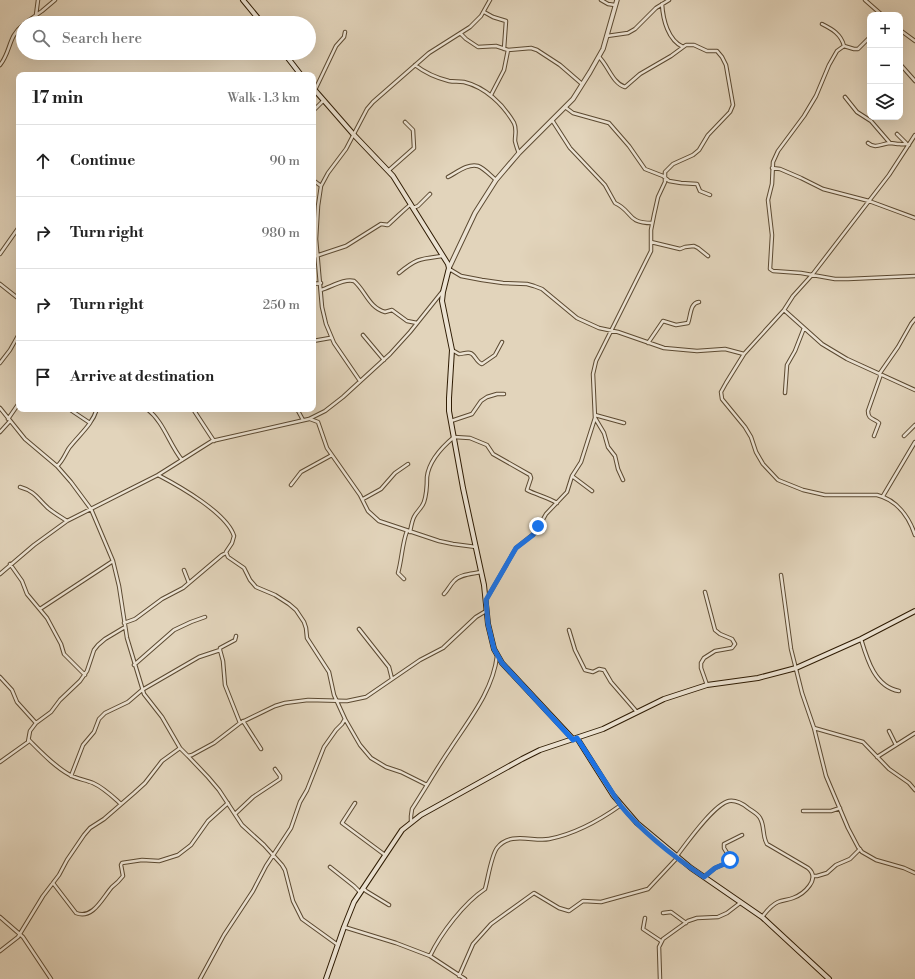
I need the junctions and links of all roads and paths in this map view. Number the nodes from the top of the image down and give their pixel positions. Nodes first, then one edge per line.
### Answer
1 (38, 0) edge
2 (55, 0) edge
3 (243, 0) edge
4 (490, 0) edge
5 (601, 0) edge
6 (616, 0) edge
7 (668, 0) edge
8 (865, 0) edge
9 (662, 4) junction
10 (615, 5) junction
11 (656, 8) junction
12 (663, 11) junction
13 (484, 12) junction
14 (879, 12) edge
15 (35, 16) joint
16 (256, 16) edge
17 (822, 24) dead end
18 (16, 31) edge
19 (344, 32) dead end
20 (903, 32) edge
21 (461, 34) junction
22 (607, 36) junction
23 (867, 39) edge
24 (915, 41) edge
25 (680, 45) junction
26 (844, 46) junction
27 (683, 47) junction
28 (506, 50) junction
29 (680, 50) junction
30 (599, 57) junction
31 (289, 60) edge
32 (0, 65) edge
33 (415, 65) junction
34 (903, 67) edge
35 (299, 72) edge
36 (915, 81) edge
37 (582, 84) junction
38 (316, 85) edge
39 (316, 91) edge
40 (491, 95) junction
41 (845, 97) dead end
42 (324, 101) junction
43 (565, 107) junction
44 (316, 108) edge
45 (552, 120) junction
46 (405, 122) dead end
47 (897, 134) dead end
48 (354, 135) junction
49 (915, 135) edge
50 (868, 143) dead end
51 (890, 143) junction
52 (908, 144) junction
53 (519, 153) junction
54 (772, 168) junction
55 (388, 171) junction
56 (448, 177) dead end
57 (665, 177) junction
58 (496, 180) junction
59 (316, 182) edge
60 (321, 186) junction
61 (430, 194) dead end
62 (710, 195) dead end
63 (869, 201) junction
64 (412, 206) junction
65 (915, 218) edge
66 (316, 222) edge
67 (652, 223) junction
68 (16, 232) edge
69 (652, 242) junction
70 (0, 254) edge
71 (316, 255) joint
72 (443, 256) junction
73 (708, 256) dead end
74 (448, 270) junction
75 (399, 273) dead end
76 (812, 275) junction
77 (915, 276) edge
78 (321, 283) junction
79 (0, 284) edge
80 (316, 284) edge
81 (321, 290) junction
82 (442, 292) junction
83 (16, 297) edge
84 (699, 302) dead end
85 (784, 310) junction
86 (915, 319) edge
87 (417, 323) junction
88 (804, 328) junction
89 (612, 330) junction
90 (363, 335) dead end
91 (330, 338) junction
92 (16, 339) edge
93 (316, 340) edge
94 (502, 342) dead end
95 (648, 343) junction
96 (452, 350) junction
97 (744, 354) junction
98 (384, 360) junction
99 (0, 363) edge
100 (880, 373) junction
101 (360, 381) junction
102 (915, 390) edge
103 (785, 393) dead end
104 (504, 394) dead end
105 (0, 408) edge
106 (16, 408) edge
107 (74, 412) edge
108 (96, 412) edge
109 (150, 412) edge
110 (195, 412) edge
111 (299, 412) edge
112 (595, 416) junction
113 (309, 419) junction
114 (9, 420) junction
115 (303, 420) junction
116 (451, 421) junction
117 (90, 423) junction
118 (624, 423) dead end
119 (915, 425) edge
120 (0, 432) edge
121 (874, 436) dead end
122 (904, 436) dead end
123 (454, 437) junction
124 (214, 441) junction
125 (915, 442) edge
126 (332, 455) junction
127 (182, 460) junction
128 (408, 464) dead end
129 (57, 466) junction
130 (158, 475) junction
131 (572, 476) junction
132 (623, 480) dead end
133 (292, 485) dead end
134 (20, 487) dead end
135 (592, 491) dead end
136 (883, 496) junction
137 (363, 499) junction
138 (556, 503) junction
139 (91, 509) junction
140 (67, 521) junction
141 (408, 531) junction
142 (915, 535) edge
143 (476, 547) junction
144 (226, 553) junction
145 (113, 561) junction
146 (10, 564) junction
147 (184, 570) dead end
148 (481, 572) junction
149 (0, 574) edge
150 (782, 575) dead end
151 (404, 579) dead end
152 (189, 583) junction
153 (705, 592) dead end
154 (444, 594) dead end
155 (486, 600) junction
156 (40, 609) junction
157 (486, 611) junction
158 (915, 611) edge
159 (205, 617) dead end
160 (124, 623) junction
161 (125, 627) junction
162 (359, 629) dead end
163 (569, 630) dead end
164 (236, 636) dead end
165 (860, 639) junction
166 (220, 650) junction
167 (497, 656) junction
168 (134, 665) junction
169 (796, 668) junction
170 (85, 675) junction
171 (0, 677) edge
172 (392, 679) junction
173 (707, 685) junction
174 (142, 690) junction
175 (899, 691) dead end
176 (338, 701) junction
177 (637, 713) junction
178 (345, 719) junction
179 (243, 721) junction
180 (36, 723) junction
181 (240, 723) junction
182 (814, 728) junction
183 (888, 731) dead end
184 (915, 733) edge
185 (575, 739) junction
186 (29, 740) junction
187 (896, 745) junction
188 (180, 748) junction
189 (261, 749) dead end
190 (188, 756) junction
191 (877, 757) junction
192 (0, 762) edge
193 (275, 769) dead end
194 (71, 776) junction
195 (427, 785) junction
196 (915, 790) edge
197 (355, 803) dead end
198 (121, 804) junction
199 (228, 804) junction
200 (621, 806) junction
201 (840, 808) junction
202 (803, 812) dead end
203 (235, 814) junction
204 (411, 821) junction
205 (742, 835) dead end
206 (860, 849) junction
207 (274, 855) junction
208 (386, 855) junction
209 (677, 858) junction
210 (330, 867) dead end
211 (915, 873) edge
212 (813, 876) junction
213 (704, 877) junction
214 (53, 883) junction
215 (363, 888) junction
216 (360, 892) junction
217 (740, 903) junction
218 (389, 905) dead end
219 (663, 913) dead end
220 (0, 917) edge
221 (762, 917) junction
222 (645, 918) dead end
223 (686, 923) junction
224 (344, 927) junction
225 (20, 934) junction
226 (661, 941) junction
227 (338, 945) junction
228 (0, 951) edge
229 (430, 956) junction
230 (459, 976) junction
231 (51, 979) edge
232 (200, 979) edge
233 (326, 979) edge
234 (465, 979) edge
235 (660, 979) edge
236 (829, 979) edge

1 - 15 street
2 - 15 street
3 - 16 main road
4 - 13 street
5 - 10 street
6 - 10 street
7 - 9 street
8 - 14 street
9 - 11 street
9 - 12 street
10 - 22 street
11 - 12 street
11 - 22 street
12 - 25 street
13 - 21 street
13 - 28 street
17 - 26 street
18 - 32 street
19 - 38 street
20 - 24 street
21 - 28 street
21 - 33 street
22 - 30 street
23 - 26 street
25 - 27 street
25 - 29 street
26 - 54 street
27 - 29 street
27 - 57 street
28 - 37 street
28 - 40 street
29 - 30 street
30 - 37 street
31 - 35 main road
33 - 40 street
33 - 48 street
34 - 36 street
37 - 43 street
39 - 42 main road
40 - 53 street
41 - 51 street
42 - 44 street
42 - 48 main road
43 - 45 street
43 - 57 street
45 - 53 street
45 - 67 street
46 - 55 street
47 - 52 street
48 - 55 main road
48 - 60 street
49 - 52 street
50 - 51 street
51 - 52 street
52 - 63 street
53 - 58 street
54 - 63 street
54 - 76 street
55 - 64 main road
56 - 58 street
57 - 62 street
57 - 67 street
58 - 74 street
59 - 60 street
60 - 66 street
61 - 64 street
63 - 65 street
63 - 76 street
64 - 71 street
64 - 72 main road
67 - 69 street
68 - 70 street
69 - 73 street
69 - 89 street
71 - 78 street
72 - 74 main road
72 - 75 street
74 - 82 main road
74 - 89 street
76 - 77 street
76 - 85 street
78 - 80 street
78 - 81 street
79 - 83 street
81 - 87 street
81 - 91 street
82 - 87 street
82 - 96 main road
84 - 95 street
85 - 88 street
85 - 97 street
86 - 100 street
87 - 98 street
88 - 100 street
88 - 103 street
89 - 95 street
89 - 112 street
90 - 98 street
91 - 93 street
91 - 101 street
92 - 99 street
94 - 96 street
95 - 97 street
96 - 116 main road
97 - 136 street
98 - 101 street
100 - 102 street
100 - 121 street
101 - 113 street
104 - 116 street
105 - 114 street
106 - 114 street
107 - 117 street
108 - 117 street
109 - 127 street
110 - 124 street
111 - 115 street
112 - 118 street
112 - 131 street
112 - 132 street
113 - 115 street
113 - 126 street
114 - 120 street
114 - 129 street
115 - 124 street
116 - 123 main road
117 - 129 street
119 - 122 street
123 - 138 street
123 - 141 street
123 - 143 main road
124 - 127 street
125 - 136 street
126 - 133 street
126 - 137 street
127 - 130 street
128 - 137 street
129 - 139 street
130 - 139 street
130 - 144 street
131 - 135 street
131 - 138 street
134 - 140 street
136 - 142 street
137 - 141 street
138 - 155 street
139 - 140 street
139 - 145 street
140 - 146 street
141 - 143 street
141 - 151 street
143 - 148 main road
144 - 152 street
144 - 176 street
145 - 156 street
145 - 160 street
146 - 149 street
146 - 156 street
147 - 152 street
148 - 154 street
148 - 155 main road
150 - 169 street
152 - 160 street
153 - 173 street
155 - 157 main road
156 - 170 street
157 - 167 main road
157 - 172 street
158 - 165 main road
159 - 168 street
160 - 161 street
161 - 168 street
161 - 170 street
162 - 172 street
163 - 177 street
164 - 166 street
165 - 169 main road
165 - 175 street
166 - 174 street
166 - 181 street
167 - 185 main road
167 - 195 street
168 - 174 street
169 - 173 main road
169 - 182 street
170 - 180 street
171 - 180 street
172 - 176 street
173 - 177 main road
174 - 188 street
174 - 194 street
176 - 178 street
176 - 179 street
177 - 185 main road
178 - 195 street
178 - 207 street
179 - 181 street
179 - 189 street
180 - 186 street
181 - 190 street
182 - 191 street
182 - 201 street
183 - 187 street
184 - 187 street
185 - 200 main road
185 - 204 main road
186 - 192 street
186 - 194 street
187 - 191 street
188 - 190 street
188 - 198 street
190 - 199 street
191 - 196 street
193 - 203 street
194 - 198 street
195 - 204 street
197 - 208 street
198 - 214 street
199 - 203 street
199 - 214 street
200 - 209 main road
200 - 229 street
201 - 202 street
201 - 206 street
203 - 207 street
204 - 208 main road
205 - 213 street
206 - 211 street
206 - 212 street
207 - 227 street
207 - 232 street
208 - 215 main road
209 - 212 street
209 - 213 main road
209 - 230 street
210 - 216 street
212 - 221 street
213 - 217 main road
214 - 225 street
215 - 216 main road
215 - 218 street
216 - 224 main road
217 - 221 main road
217 - 223 street
219 - 223 street
220 - 225 street
221 - 236 main road
222 - 226 street
223 - 226 street
224 - 227 main road
224 - 229 street
225 - 228 street
225 - 231 street
226 - 235 street
227 - 233 main road
229 - 230 street
230 - 234 street

